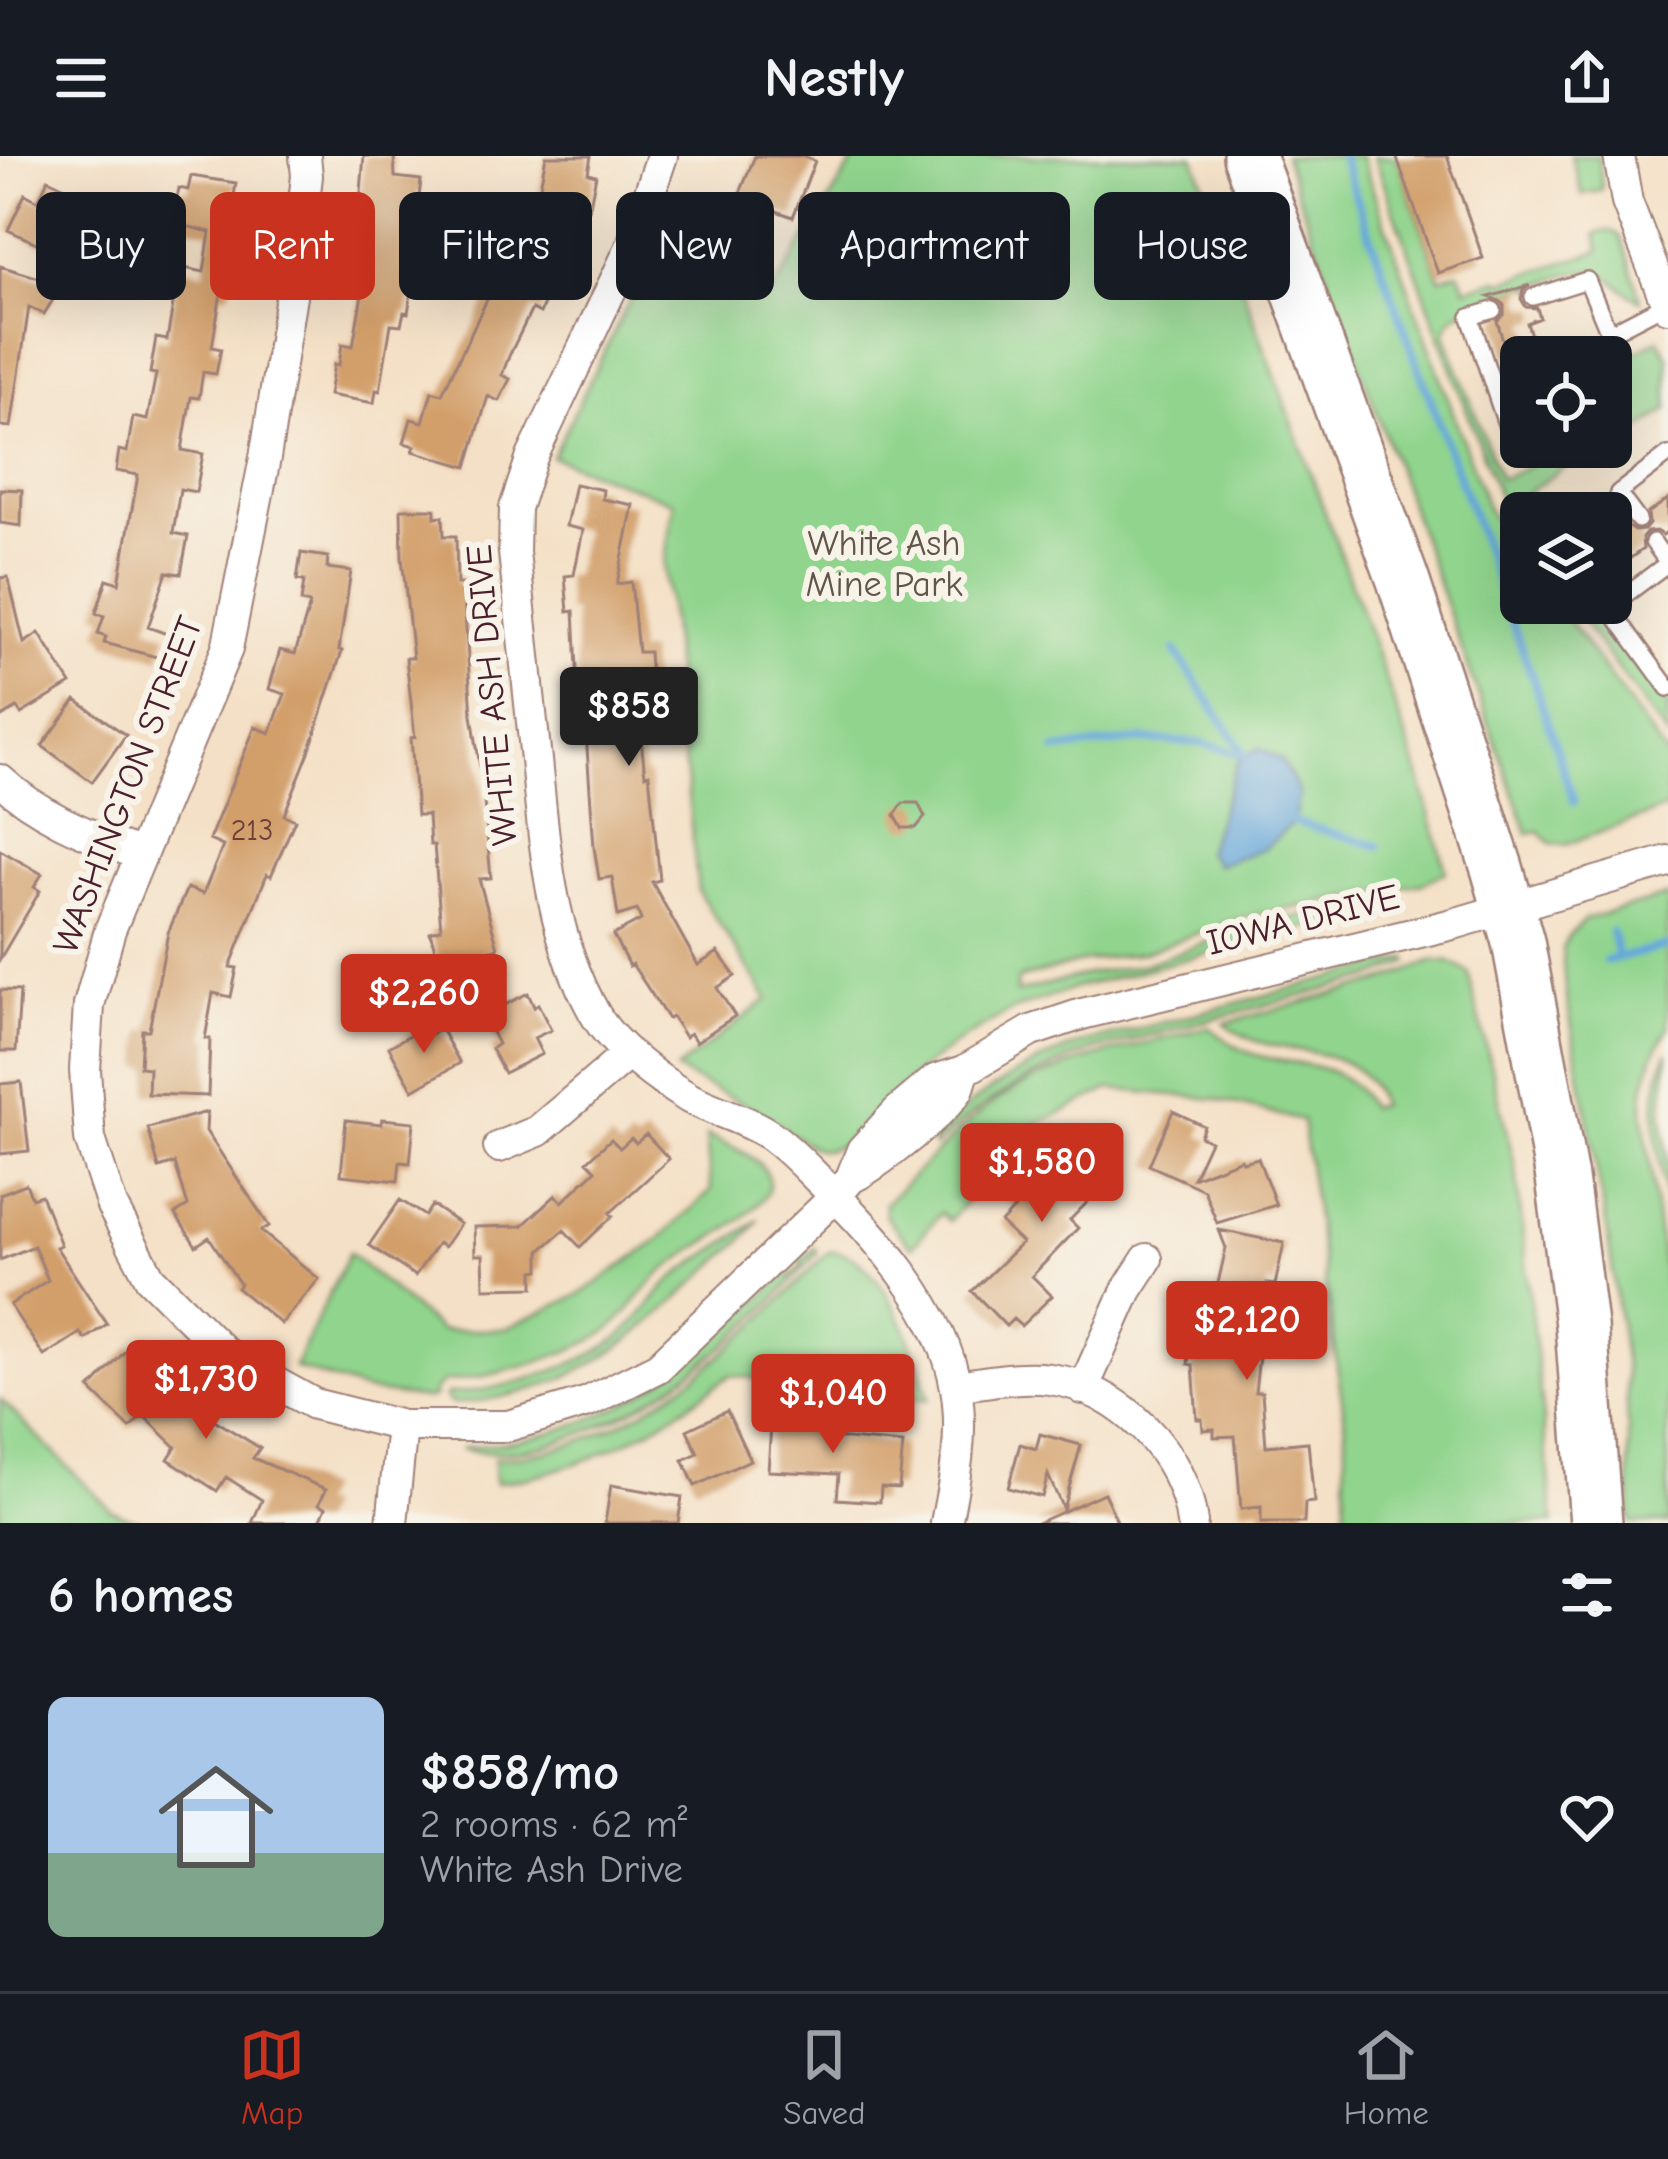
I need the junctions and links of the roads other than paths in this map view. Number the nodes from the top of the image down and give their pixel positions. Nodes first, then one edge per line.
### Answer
1 (305, 156) edge
2 (662, 156) edge
3 (1249, 156) edge
4 (1619, 156) edge
5 (1533, 297) dead end
6 (1667, 305) edge
7 (1493, 310) dead end
8 (1609, 333) junction
9 (1608, 336) edge
10 (1500, 406) edge
11 (1668, 454) edge
12 (1638, 520) dead end
13 (1653, 542) dead end
14 (1668, 563) edge
15 (1668, 688) edge
16 (0, 779) edge
17 (140, 855) junction
18 (1668, 861) edge
19 (1506, 907) junction
20 (628, 1054) junction
21 (499, 1147) dead end
22 (844, 1187) junction
23 (1147, 1259) dead end
24 (956, 1386) junction
25 (1083, 1389) junction
26 (402, 1426) junction
27 (392, 1523) edge
28 (946, 1523) edge
29 (1192, 1523) edge
30 (1596, 1523) edge

1 - 17 street, WASHINGTON STREET
2 - 20 street, WHITE ASH DRIVE
3 - 19 highway
4 - 6 street
5 - 8 lane
6 - 8 lane
7 - 10 lane
8 - 9 lane
11 - 12 lane
13 - 14 lane
14 - 15 lane
16 - 17 street
17 - 26 street, WASHINGTON STREET
18 - 19 street, IOWA DRIVE
19 - 22 street, IOWA DRIVE
19 - 30 highway
20 - 21 street
20 - 22 street, WHITE ASH DRIVE
22 - 24 street, WHITE ASH DRIVE
22 - 26 street, IOWA DRIVE
23 - 25 street
24 - 25 street
24 - 28 street, WHITE ASH DRIVE
25 - 29 street
26 - 27 street

